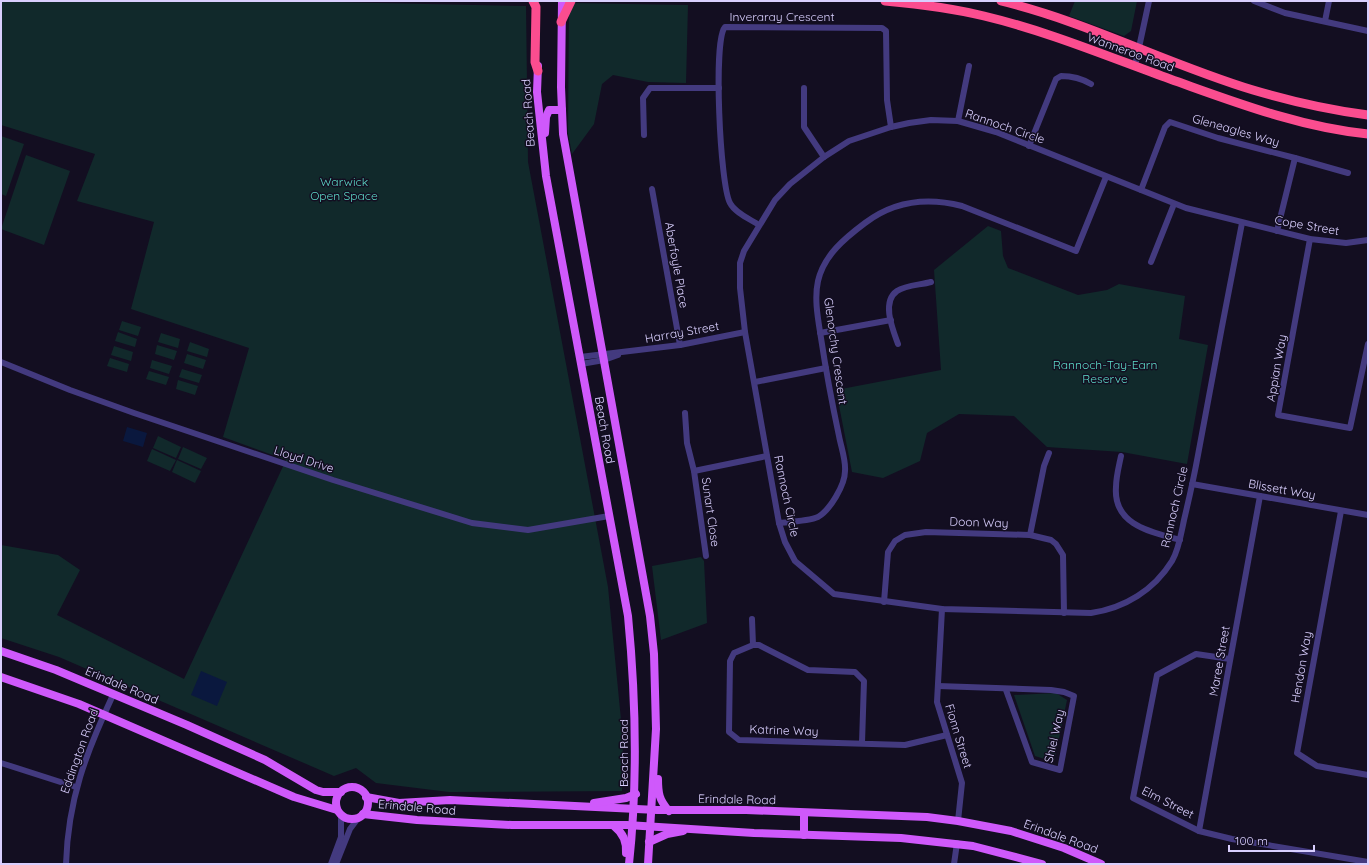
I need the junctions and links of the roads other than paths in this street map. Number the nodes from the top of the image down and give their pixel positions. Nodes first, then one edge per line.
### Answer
1 (534, 1) edge
2 (539, 1) edge
3 (562, 1) edge
4 (571, 1) edge
5 (885, 1) edge
6 (1001, 1) edge
7 (1149, 1) edge
8 (1254, 1) edge
9 (1329, 1) edge
10 (561, 22) junction
11 (1325, 22) junction
12 (1368, 31) edge
13 (1140, 48) junction
14 (969, 66) dead end
15 (1136, 66) junction
16 (538, 71) junction
17 (1091, 84) dead end
18 (719, 88) junction
19 (804, 88) dead end
20 (562, 110) junction
21 (1368, 115) edge
22 (958, 121) junction
23 (891, 127) junction
24 (1368, 134) edge
25 (644, 135) dead end
26 (1029, 146) junction
27 (543, 154) junction
28 (824, 157) junction
29 (1295, 158) junction
30 (1348, 172) dead end
31 (1106, 177) junction
32 (652, 189) dead end
33 (1141, 190) junction
34 (1174, 204) junction
35 (1242, 223) junction
36 (759, 225) junction
37 (1277, 231) junction
38 (1310, 239) junction
39 (1368, 240) edge
40 (1151, 262) dead end
41 (931, 282) dead end
42 (891, 320) junction
43 (745, 332) junction
44 (820, 333) junction
45 (898, 344) dead end
46 (1368, 344) edge
47 (680, 345) junction
48 (603, 357) junction
49 (581, 360) junction
50 (1, 362) edge
51 (826, 368) junction
52 (755, 382) junction
53 (685, 413) dead end
54 (1049, 453) dead end
55 (767, 456) junction
56 (1120, 456) dead end
57 (694, 471) junction
58 (1192, 484) junction
59 (1260, 496) junction
60 (1341, 511) junction
61 (1368, 515) edge
62 (609, 516) junction
63 (779, 523) junction
64 (1030, 535) junction
65 (1180, 540) junction
66 (706, 556) dead end
67 (884, 602) junction
68 (942, 609) junction
69 (1064, 613) junction
70 (752, 619) dead end
71 (753, 645) junction
72 (1, 652) edge
73 (1230, 659) junction
74 (1, 677) edge
75 (938, 686) junction
76 (1006, 690) junction
77 (113, 695) junction
78 (104, 715) junction
79 (947, 735) junction
80 (862, 743) junction
81 (655, 748) junction
82 (1, 762) edge
83 (1368, 775) edge
84 (76, 787) junction
85 (341, 792) junction
86 (636, 794) junction
87 (366, 797) junction
88 (548, 804) junction
89 (634, 810) junction
90 (651, 810) junction
91 (669, 811) junction
92 (339, 812) junction
93 (804, 813) junction
94 (361, 816) junction
95 (958, 821) junction
96 (614, 826) junction
97 (633, 826) junction
98 (650, 826) junction
99 (721, 830) junction
100 (1199, 831) junction
101 (804, 835) junction
102 (649, 842) junction
103 (957, 843) junction
104 (1368, 862) edge
105 (66, 864) edge
106 (331, 864) edge
107 (336, 864) edge
108 (625, 864) edge
109 (629, 864) edge
110 (648, 864) edge
111 (954, 864) edge
112 (1042, 864) edge
113 (1101, 864) edge

1 - 16 highway
2 - 16 main road, Beach Road
3 - 10 main road, Beach Road
4 - 10 highway
5 - 15 highway, Wanneroo Road
6 - 13 highway, Wanneroo Road
7 - 13 street
8 - 11 street
9 - 11 street
10 - 20 main road, Beach Road
11 - 12 street
13 - 15 street
13 - 21 highway, Wanneroo Road
14 - 22 street
15 - 24 highway, Wanneroo Road
16 - 27 main road, Beach Road
17 - 26 street
18 - 23 street, Inveraray Crescent
18 - 25 street
18 - 36 street, Inveraray Crescent
19 - 28 street
20 - 27 main road
20 - 48 main road, Beach Road
22 - 23 street, Rannoch Circle
22 - 26 street, Rannoch Circle
23 - 28 street, Rannoch Circle
26 - 31 street, Rannoch Circle
27 - 49 main road, Beach Road
28 - 36 street, Rannoch Circle
29 - 30 street
29 - 33 street, Gleneagles Way
29 - 37 street
31 - 33 street, Rannoch Circle
31 - 44 street, Glenorchy Crescent
32 - 47 street, Aberfoyle Place
33 - 34 street, Rannoch Circle
34 - 35 street, Rannoch Circle
34 - 40 street
35 - 37 street, Cope Street
35 - 58 street, Rannoch Circle
36 - 43 street, Rannoch Circle
37 - 38 street, Cope Street
38 - 39 street, Cope Street
38 - 46 street, Appian Way
41 - 42 street
42 - 44 street
42 - 45 street
43 - 47 street, Harray Street
43 - 52 street, Rannoch Circle
44 - 51 street, Glenorchy Crescent
47 - 48 street, Harray Street
48 - 49 street, Harray Street
48 - 81 main road, Beach Road
49 - 62 main road, Beach Road
50 - 62 street, Lloyd Drive
51 - 52 street
51 - 63 street, Glenorchy Crescent
52 - 55 street, Rannoch Circle
53 - 57 street, Sunart Close
54 - 64 street
55 - 57 street, Sunart Close
55 - 63 street, Rannoch Circle
56 - 65 street
57 - 66 street, Sunart Close
58 - 59 street, Blissett Way
58 - 65 street, Rannoch Circle
59 - 60 street, Blissett Way
59 - 73 street, Maree Street
60 - 61 street, Blissett Way
60 - 83 street, Hendon Way
62 - 86 main road, Beach Road
63 - 67 street, Rannoch Circle
64 - 67 street, Doon Way
64 - 69 street, Doon Way
65 - 69 street, Rannoch Circle
67 - 68 street, Rannoch Circle
68 - 69 street, Rannoch Circle
68 - 75 street, Fionn Street
70 - 71 street
71 - 80 street
71 - 80 street, Katrine Way
72 - 77 main road, Erindale Road
73 - 100 street, Maree Street
73 - 100 street, Elm Street
74 - 78 main road, Erindale Road
75 - 76 street, Shiel Way
75 - 79 street, Fionn Street
76 - 76 street, Shiel Way
77 - 78 street, Eddington Road
77 - 85 main road, Erindale Road
78 - 84 street, Eddington Road
78 - 92 main road, Erindale Road
79 - 80 street, Katrine Way
79 - 95 street, Fionn Street
81 - 90 main road, Beach Road
81 - 91 main road
82 - 84 street
84 - 105 street, Eddington Road
85 - 87 main road, Erindale Road
85 - 92 main road
86 - 88 main road
86 - 89 main road, Beach Road
87 - 88 main road, Erindale Road
87 - 94 main road, Erindale Road
88 - 89 main road, Erindale Road
89 - 90 main road, Erindale Road
89 - 97 main road, Beach Road
90 - 91 main road, Erindale Road
90 - 98 main road, Beach Road
91 - 93 main road, Erindale Road
92 - 94 main road, Erindale Road
92 - 106 street
93 - 95 main road, Erindale Road
93 - 101 main road
94 - 96 main road, Erindale Road
94 - 107 street
95 - 113 main road, Erindale Road
96 - 97 main road, Erindale Road
96 - 108 main road
97 - 98 main road, Erindale Road
97 - 109 main road, Beach Road
98 - 99 main road, Erindale Road
98 - 102 main road, Beach Road
99 - 101 main road, Erindale Road
99 - 102 main road
100 - 104 street, Elm Street
101 - 103 main road, Erindale Road
102 - 110 main road, Beach Road
103 - 111 street
103 - 112 main road, Erindale Road

